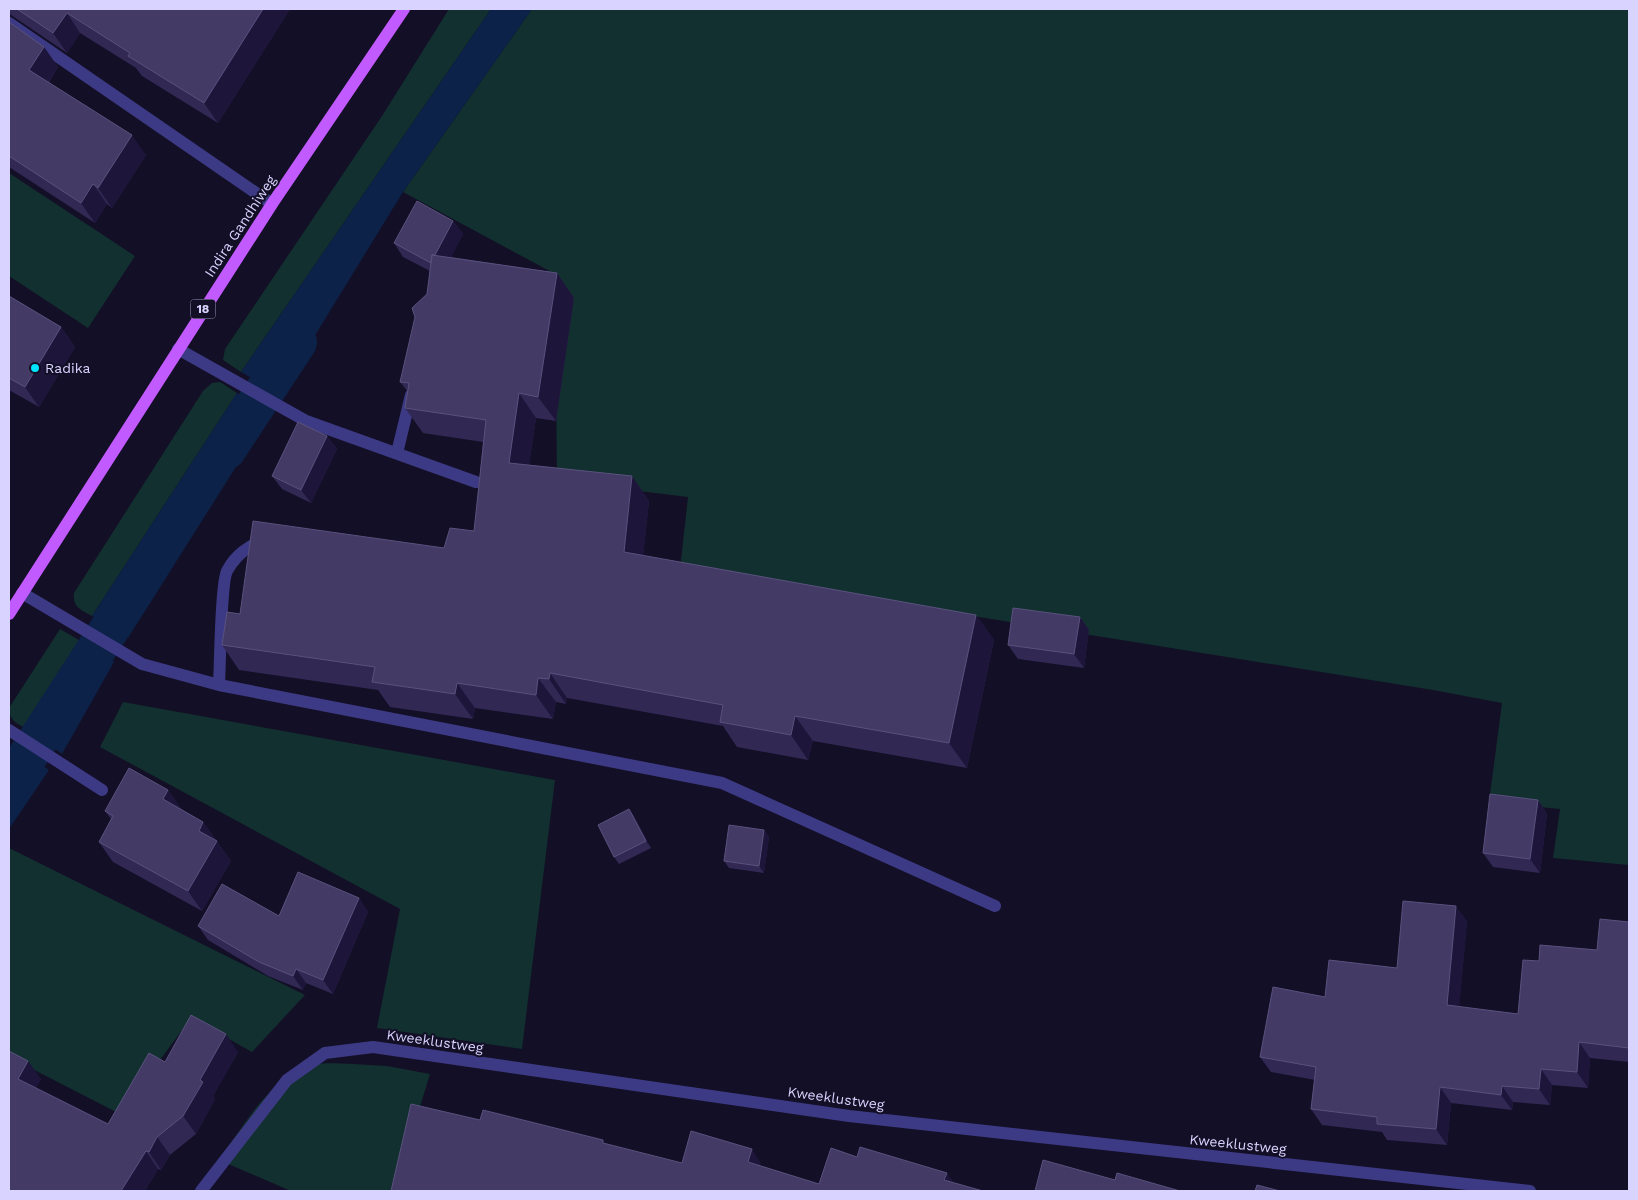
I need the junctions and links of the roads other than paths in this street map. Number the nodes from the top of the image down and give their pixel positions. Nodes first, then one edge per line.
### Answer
1 (404, 9) edge
2 (9, 23) edge
3 (272, 204) junction
4 (178, 349) junction
5 (415, 378) edge
6 (397, 453) junction
7 (476, 482) dead end
8 (278, 535) edge
9 (22, 594) junction
10 (9, 614) edge
11 (218, 686) junction
12 (9, 730) edge
13 (102, 790) dead end
14 (994, 906) dead end
15 (201, 1191) edge
16 (1530, 1191) edge

1 - 3 main road, Indira Gandhiweg / 18
2 - 3 street
3 - 4 main road, Indira Gandhiweg / 18
4 - 6 street
4 - 9 main road, Indira Gandhiweg / 18
5 - 6 street
6 - 7 street
8 - 11 street
9 - 10 main road, Indira Gandhiweg / 18
9 - 11 street
11 - 14 street
12 - 13 street
15 - 16 street, Kweeklustweg

